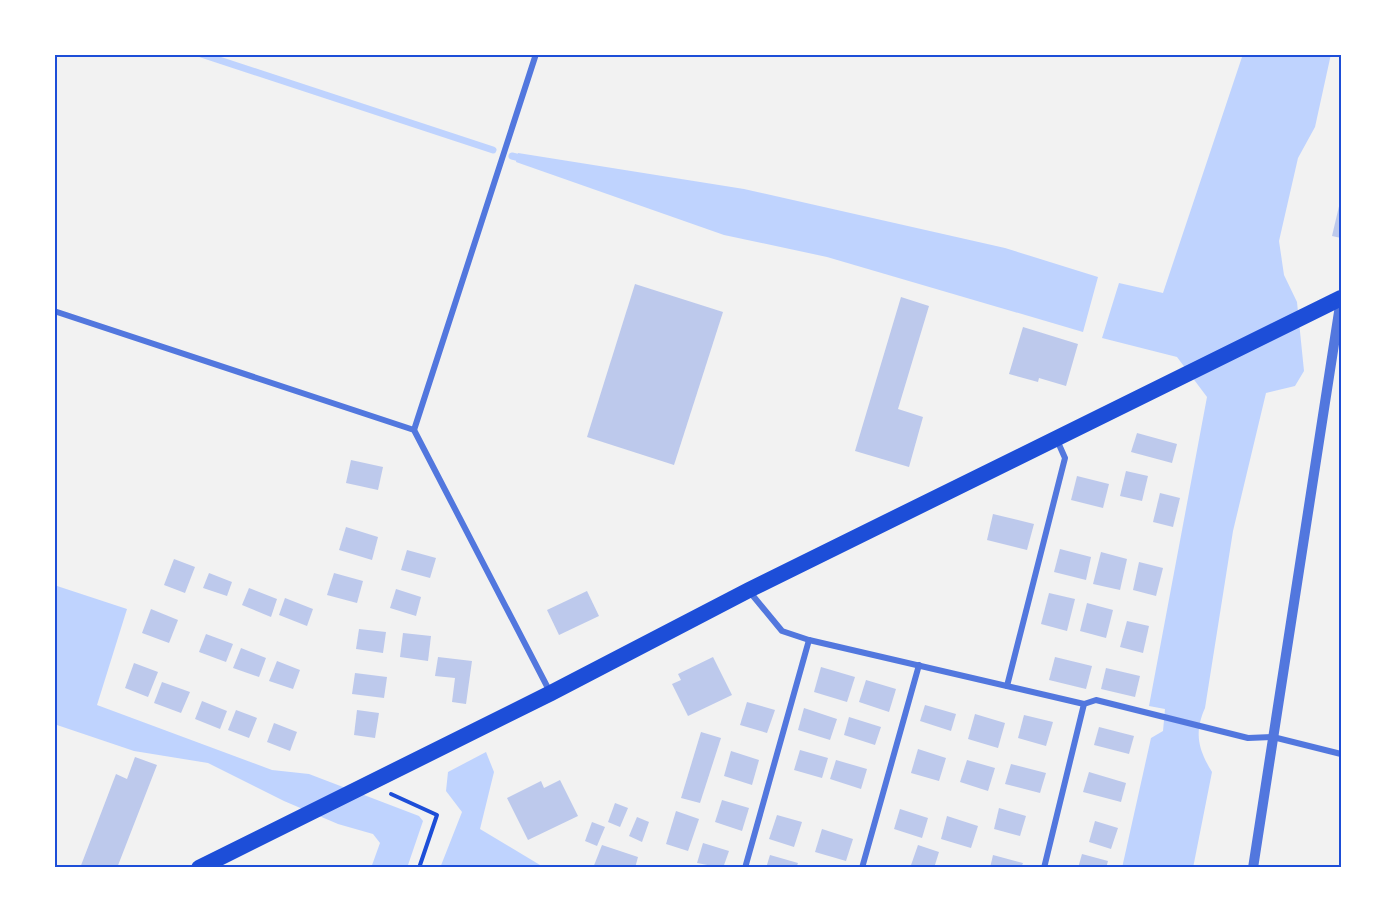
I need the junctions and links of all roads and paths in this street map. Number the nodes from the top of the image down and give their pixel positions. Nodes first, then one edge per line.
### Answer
1 (536, 54) edge
2 (1341, 298) edge
3 (54, 311) edge
4 (414, 430) junction
5 (1056, 439) junction
6 (749, 590) junction
7 (808, 640) junction
8 (919, 665) junction
9 (1007, 686) junction
10 (551, 693) junction
11 (1084, 704) junction
12 (1273, 737) junction
13 (1341, 754) edge
14 (363, 787) junction
15 (199, 868) edge
16 (419, 868) edge
17 (746, 868) edge
18 (862, 868) edge
19 (1044, 868) edge
20 (1253, 868) edge

1 - 4 street
2 - 5 highway
2 - 12 street
3 - 4 street
4 - 10 street
5 - 6 highway
5 - 9 street
6 - 7 street
6 - 10 highway
7 - 8 street
7 - 17 street
8 - 9 street
8 - 18 street
9 - 11 street
10 - 14 highway
11 - 12 street
11 - 19 street
12 - 13 street
12 - 20 street
14 - 15 highway
14 - 16 path

